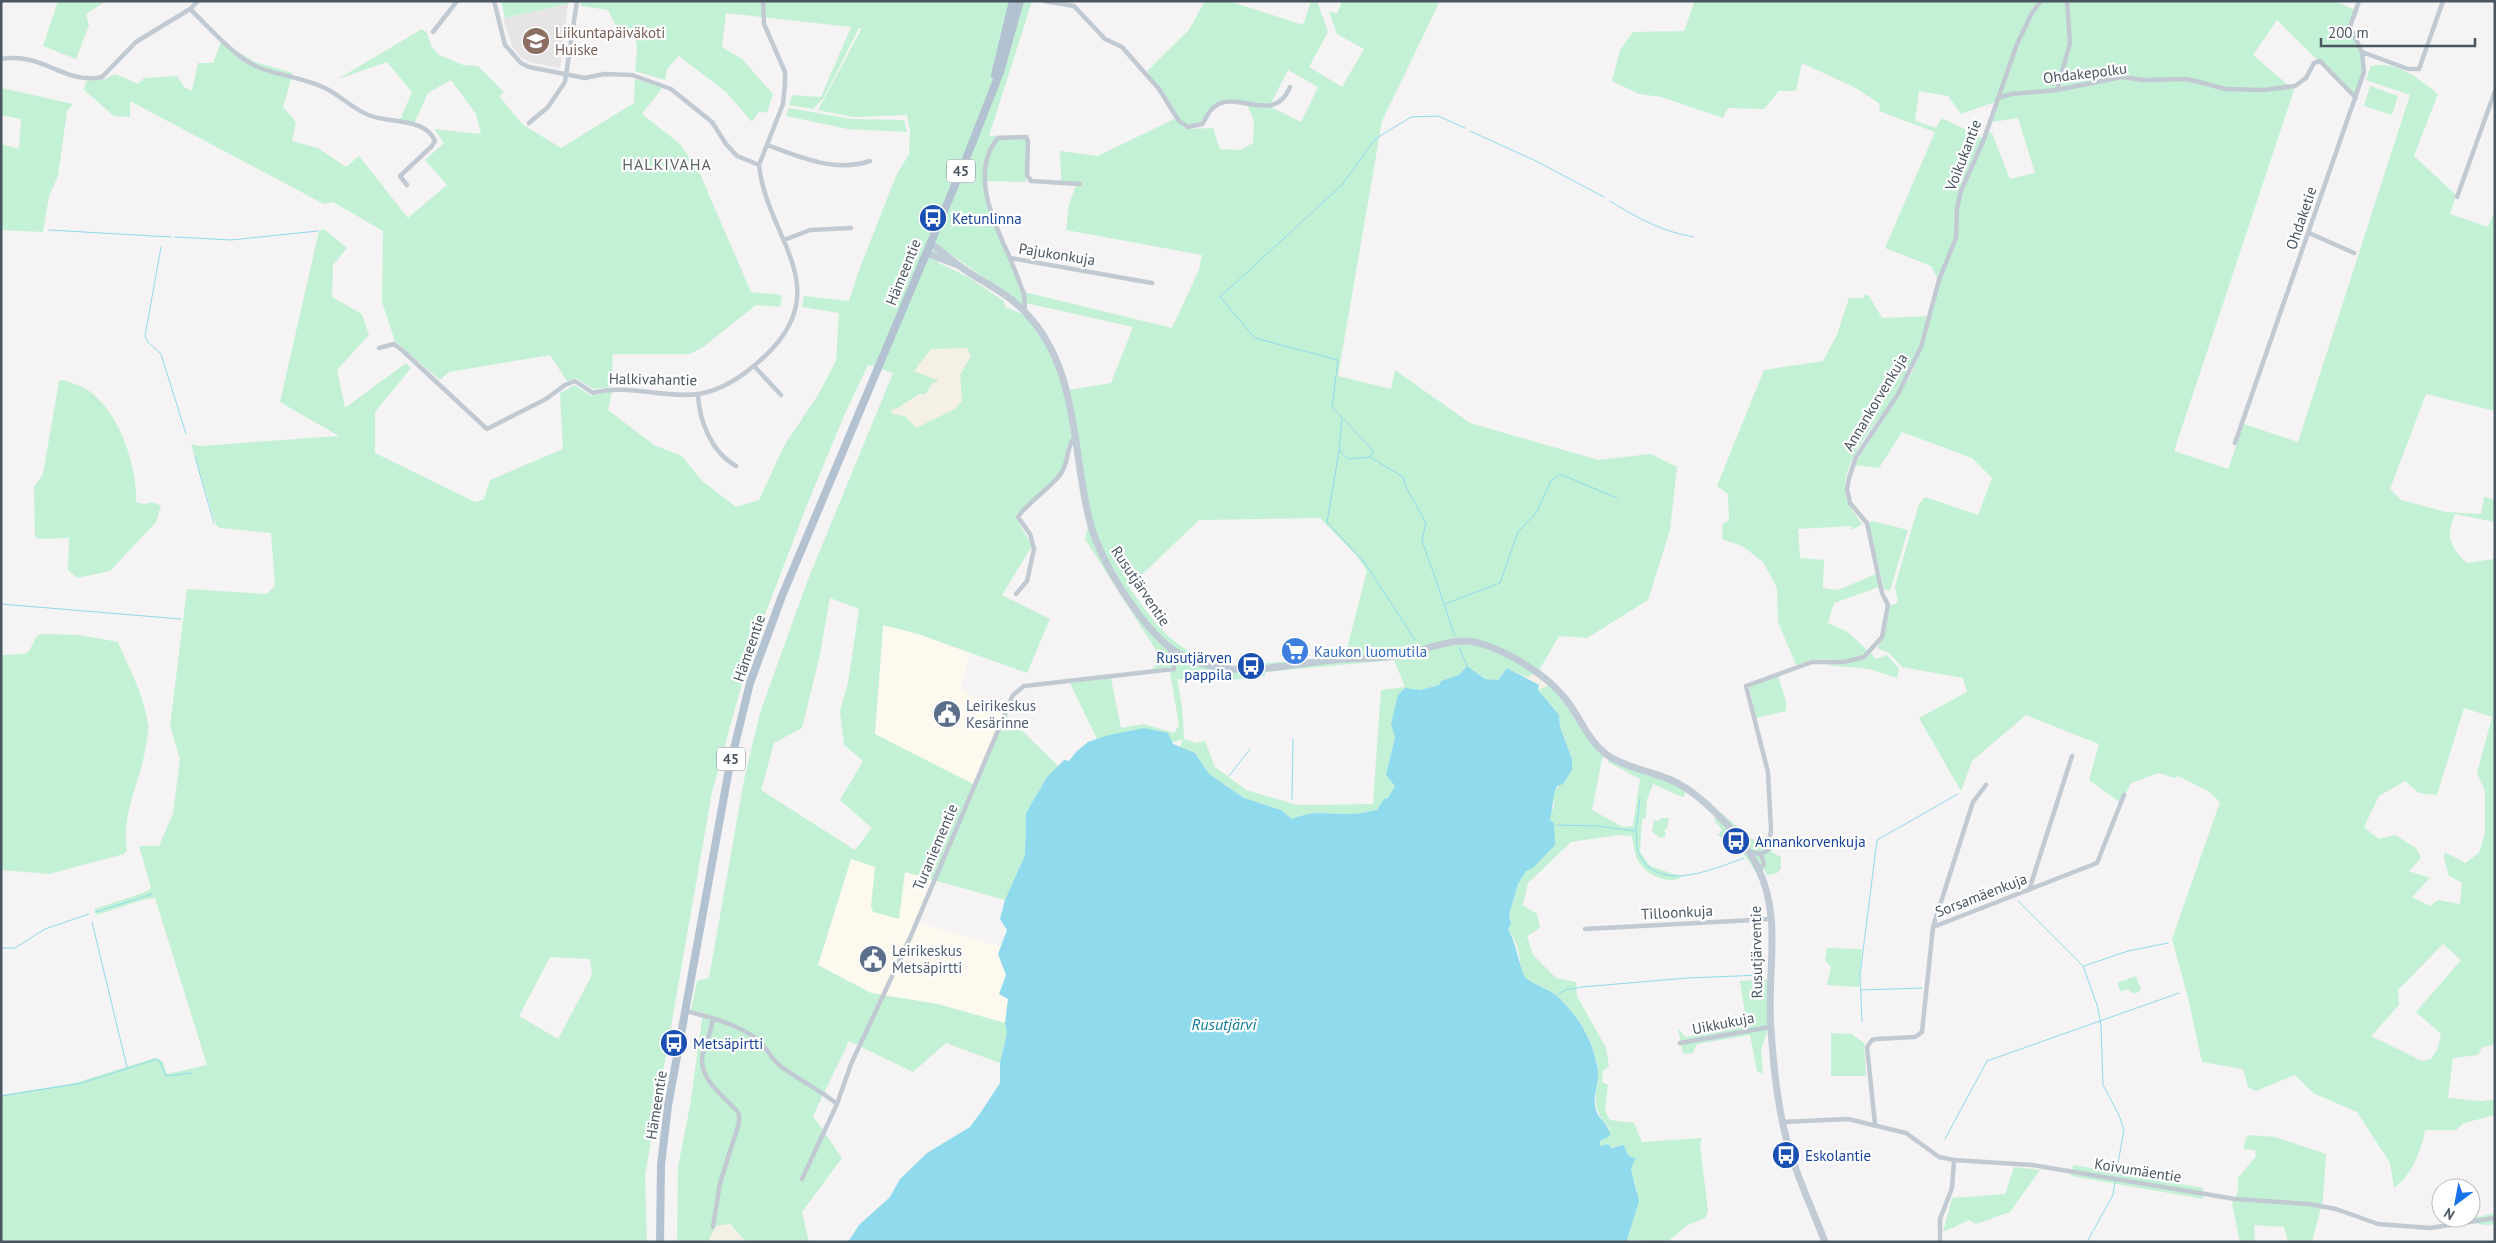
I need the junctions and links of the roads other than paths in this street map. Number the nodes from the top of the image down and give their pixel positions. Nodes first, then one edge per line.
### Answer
1 (198, 1) edge
2 (457, 1) edge
3 (494, 1) edge
4 (577, 1) edge
5 (763, 1) edge
6 (1013, 1) edge
7 (1020, 1) edge
8 (1044, 1) edge
9 (2041, 1) edge
10 (2066, 1) edge
11 (2359, 1) edge
12 (2443, 1) edge
13 (190, 10) junction
14 (433, 32) dead end
15 (2362, 52) junction
16 (1, 58) edge
17 (567, 75) junction
18 (1290, 87) dead end
19 (2057, 90) junction
20 (2495, 91) edge
21 (990, 97) junction
22 (1998, 98) junction
23 (2356, 98) junction
24 (528, 124) dead end
25 (767, 146) junction
26 (870, 161) dead end
27 (759, 165) junction
28 (1080, 184) dead end
29 (407, 185) dead end
30 (2457, 197) dead end
31 (851, 228) dead end
32 (2309, 234) junction
33 (784, 240) junction
34 (930, 244) junction
35 (2354, 252) dead end
36 (926, 253) junction
37 (1010, 258) junction
38 (957, 265) junction
39 (1152, 283) dead end
40 (1025, 311) junction
41 (1927, 324) joint
42 (379, 348) dead end
43 (754, 366) junction
44 (698, 394) junction
45 (781, 396) dead end
46 (1075, 436) junction
47 (2235, 443) dead end
48 (736, 466) dead end
49 (1016, 594) dead end
50 (1169, 647) junction
51 (2072, 756) dead end
52 (1986, 785) dead end
53 (2124, 795) dead end
54 (1750, 852) junction
55 (1761, 854) junction
56 (1760, 870) junction
57 (2029, 890) junction
58 (1771, 919) junction
59 (1933, 927) junction
60 (1585, 929) dead end
61 (686, 1011) junction
62 (713, 1018) junction
63 (1770, 1027) junction
64 (1680, 1044) dead end
65 (837, 1104) junction
66 (1783, 1122) junction
67 (1875, 1124) junction
68 (1954, 1160) junction
69 (802, 1179) dead end
70 (2495, 1218) edge
71 (713, 1227) dead end
72 (660, 1242) edge
73 (1825, 1242) edge
74 (1940, 1242) edge

1 - 13 street
2 - 14 street
3 - 17 street
4 - 17 street
5 - 25 street
6 - 21 main road, Hämeentie / 45
7 - 21 main road, Hämeentie / 45
8 - 18 street
9 - 22 street, Voikukantie
10 - 19 street
11 - 15 street, Ohdaketie
12 - 15 street
13 - 16 street
13 - 29 street
15 - 23 street, Ohdaketie
17 - 24 street
17 - 27 street
19 - 22 street, Ohdakepolku
19 - 23 street, Ohdakepolku
20 - 30 street
21 - 34 main road, Hämeentie / 45
22 - 41 street, Voikukantie
23 - 32 street, Ohdaketie
25 - 26 street
25 - 27 street
27 - 33 street, Halkivahantie
28 - 37 street
31 - 33 street
32 - 35 street
32 - 47 street, Ohdaketie
33 - 43 street, Halkivahantie
34 - 36 main road, Hämeentie / 45
34 - 38 main road, Rusutjärventie
36 - 38 main road, Rusutjärventie
36 - 61 main road, Hämeentie / 45
37 - 39 street, Pajukonkuja
37 - 40 street, Pajukonkuja
38 - 40 main road, Rusutjärventie
40 - 46 main road, Rusutjärventie
41 - 55 street, Annankorvenkuja
42 - 44 street, Halkivahantie
43 - 44 street, Halkivahantie
43 - 45 street
44 - 48 street
46 - 49 street
46 - 50 main road, Rusutjärventie
50 - 54 main road, Rusutjärventie
50 - 65 street, Turaniementie
51 - 57 street
52 - 59 street
53 - 57 street, Sorsamäenkuja
54 - 55 street
54 - 56 main road, Rusutjärventie
55 - 56 street, Annankorvenkuja
56 - 58 main road, Rusutjärventie
57 - 59 street, Sorsamäenkuja
58 - 60 street, Tilloonkuja
58 - 63 main road, Rusutjärventie
59 - 67 street, Sorsamäenkuja
61 - 62 street
61 - 72 main road, Hämeentie / 45
62 - 65 street
62 - 71 street
63 - 64 street, Uikkukuja
63 - 66 main road, Rusutjärventie
65 - 69 street, Turaniementie
66 - 67 street, Koivumäentie
66 - 73 main road, Rusutjärventie
67 - 68 street, Koivumäentie
68 - 70 street, Koivumäentie
68 - 74 street

